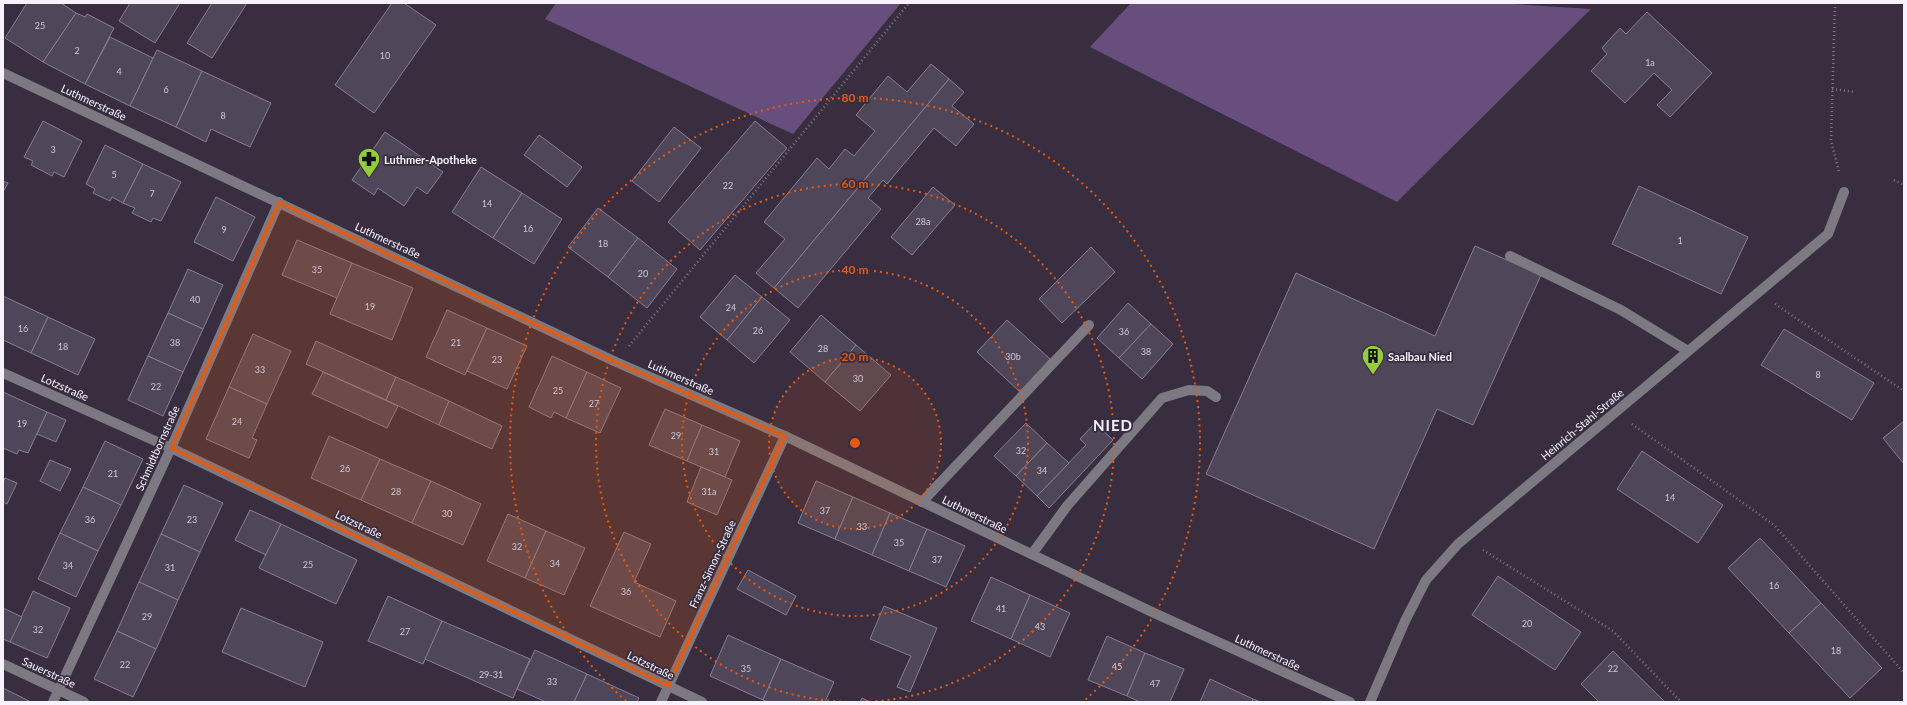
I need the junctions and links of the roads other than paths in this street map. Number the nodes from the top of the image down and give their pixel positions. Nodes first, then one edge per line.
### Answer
1 (3, 73) edge
2 (1844, 192) road end
3 (279, 202) junction
4 (1510, 256) dead end
5 (1089, 324) dead end
6 (1688, 351) junction
7 (3, 373) edge
8 (1216, 397) dead end
9 (785, 436) junction
10 (171, 448) junction
11 (922, 502) junction
12 (1032, 554) junction
13 (3, 664) edge
14 (668, 686) junction
15 (58, 689) junction
16 (1347, 701) edge
17 (53, 702) edge
18 (84, 702) edge
19 (661, 702) edge
20 (702, 702) edge
21 (1370, 702) edge

1 - 3 street, Luthmerstraße
2 - 6 street, Heinrich-Stahl-Straße
3 - 9 street, Luthmerstraße
3 - 10 street, Schmidtbornstraße
4 - 6 street
5 - 11 street
6 - 21 street, Heinrich-Stahl-Straße
7 - 10 street, Lotzstraße
8 - 12 street
9 - 11 street, Luthmerstraße
9 - 14 street, Franz-Simon-Straße
10 - 14 street, Lotzstraße
10 - 15 street, Schmidtbornstraße
11 - 12 street, Luthmerstraße
12 - 16 street, Luthmerstraße
13 - 15 street, Sauerstraße
14 - 19 street, Franz-Simon-Straße
14 - 20 street, Lotzstraße
15 - 17 street, Schmidtbornstraße
15 - 18 street, Sauerstraße

